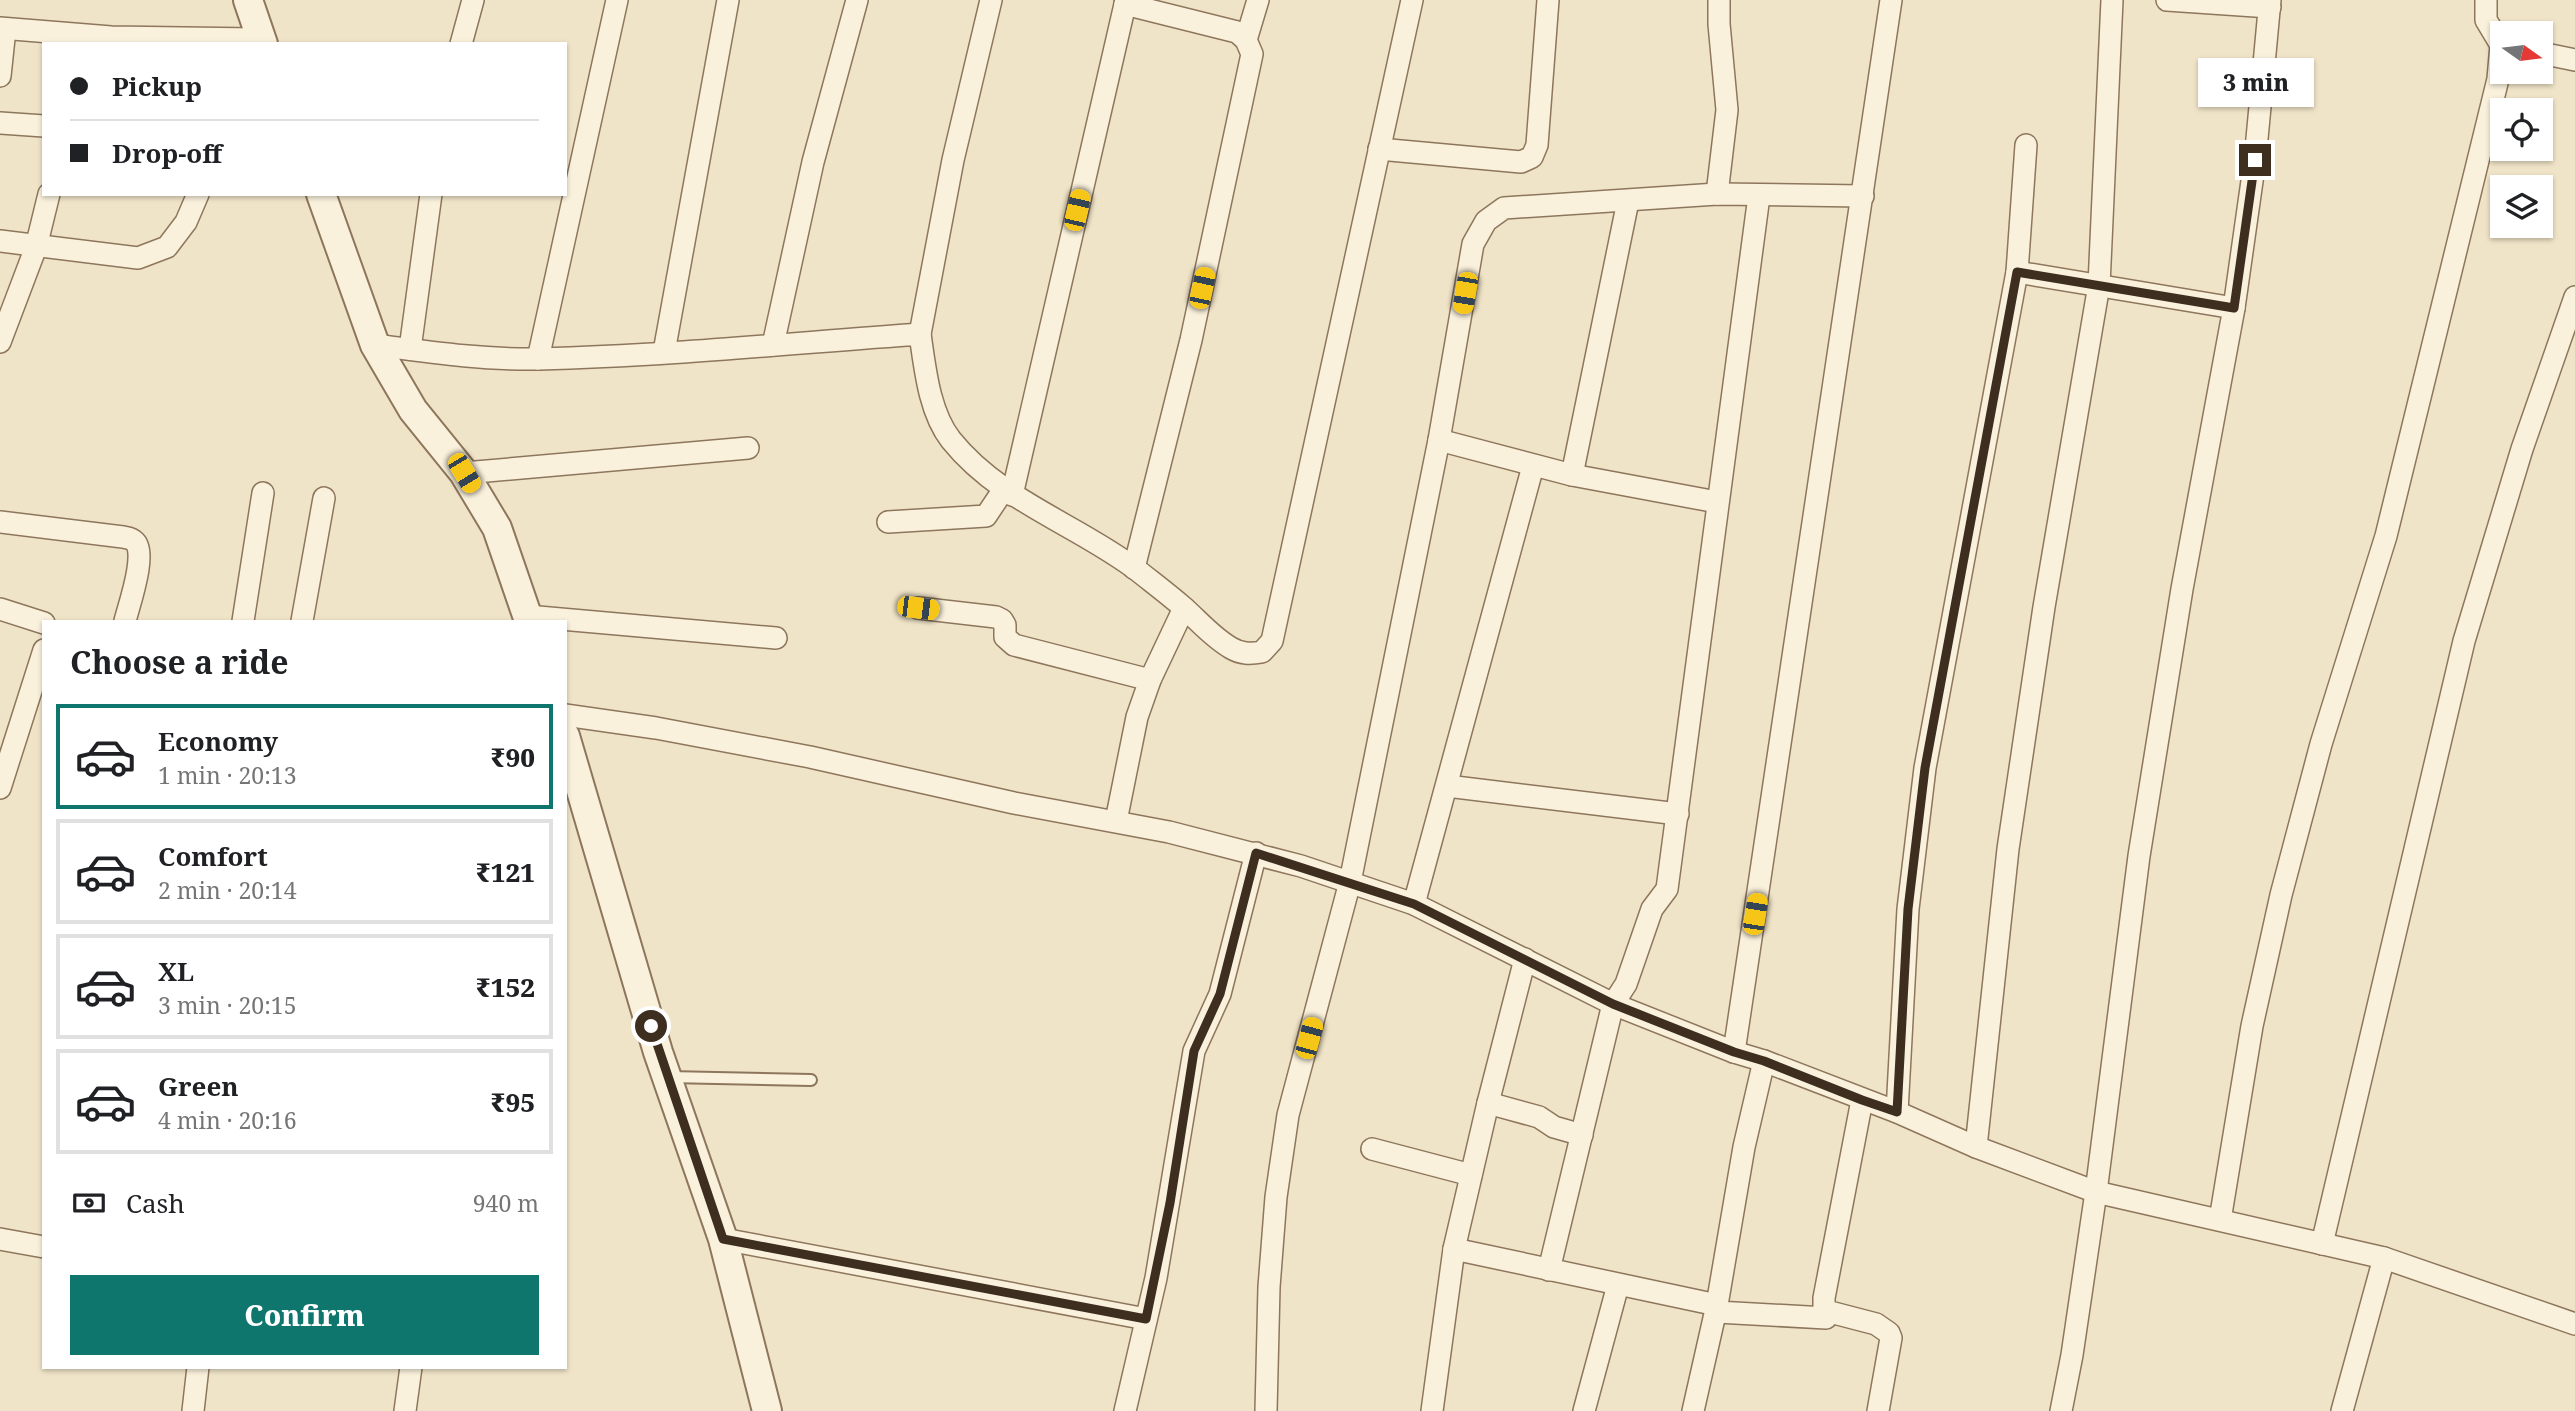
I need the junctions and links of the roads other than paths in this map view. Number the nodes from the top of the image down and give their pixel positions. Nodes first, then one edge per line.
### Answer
1 (248, 0) edge
2 (473, 0) edge
3 (617, 0) edge
4 (727, 0) edge
5 (857, 0) edge
6 (991, 0) edge
7 (1258, 0) edge
8 (1412, 0) edge
9 (1548, 0) edge
10 (1719, 0) edge
11 (1891, 0) edge
12 (2112, 0) edge
13 (2167, 0) edge
14 (2486, 0) edge
15 (1126, 2) edge
16 (2270, 3) edge
17 (2490, 26) edge
18 (3, 29) edge
19 (80, 39) edge
20 (1246, 40) junction
21 (263, 41) edge
22 (462, 42) edge
23 (2553, 55) edge
24 (2575, 60) edge
25 (0, 76) edge
26 (2497, 84) edge
27 (0, 123) edge
28 (42, 126) edge
29 (2026, 145) dead end
30 (1379, 149) junction
31 (1717, 194) junction
32 (49, 196) edge
33 (197, 196) edge
34 (322, 196) edge
35 (431, 196) edge
36 (1759, 196) junction
37 (1863, 196) junction
38 (1628, 201) junction
39 (0, 241) edge
40 (36, 247) junction
41 (2017, 272) junction
42 (2099, 285) junction
43 (2575, 297) edge
44 (2234, 308) junction
45 (920, 334) junction
46 (0, 342) edge
47 (375, 345) junction
48 (773, 345) junction
49 (410, 349) junction
50 (664, 352) junction
51 (538, 359) junction
52 (1440, 440) junction
53 (748, 448) dead end
54 (1533, 466) junction
55 (464, 473) junction
56 (1572, 475) junction
57 (1008, 492) junction
58 (263, 493) dead end
59 (324, 498) dead end
60 (1717, 502) junction
61 (0, 522) edge
62 (888, 522) dead end
63 (1135, 568) junction
64 (918, 608) dead end
65 (1184, 608) junction
66 (0, 609) edge
67 (528, 619) edge
68 (125, 620) edge
69 (243, 620) edge
70 (302, 620) edge
71 (42, 622) edge
72 (567, 622) edge
73 (776, 638) dead end
74 (42, 656) edge
75 (1150, 680) junction
76 (567, 715) edge
77 (567, 743) edge
78 (1447, 786) junction
79 (0, 788) edge
80 (1678, 814) junction
81 (1115, 821) junction
82 (1256, 853) junction
83 (1350, 882) junction
84 (1414, 904) junction
85 (1525, 959) junction
86 (1613, 1004) junction
87 (1734, 1052) junction
88 (1764, 1061) junction
89 (668, 1077) junction
90 (811, 1080) dead end
91 (1862, 1100) junction
92 (1488, 1104) junction
93 (1897, 1112) junction
94 (1581, 1135) junction
95 (1976, 1147) junction
96 (1372, 1149) dead end
97 (1471, 1175) junction
98 (2096, 1192) junction
99 (2220, 1220) junction
100 (0, 1239) edge
101 (723, 1239) junction
102 (2322, 1244) junction
103 (42, 1247) edge
104 (1454, 1249) junction
105 (2384, 1258) junction
106 (1549, 1270) junction
107 (1618, 1285) junction
108 (1717, 1305) junction
109 (1826, 1318) dead end
110 (1146, 1319) junction
111 (2575, 1324) edge
112 (198, 1369) edge
113 (411, 1369) edge
114 (193, 1411) edge
115 (405, 1411) edge
116 (767, 1411) edge
117 (1125, 1411) edge
118 (1266, 1411) edge
119 (1432, 1411) edge
120 (1584, 1411) edge
121 (1693, 1411) edge
122 (1878, 1411) edge
123 (2061, 1411) edge
124 (2342, 1411) edge

1 - 21 street
2 - 22 street
3 - 51 street
4 - 50 street
5 - 48 street
6 - 45 street
7 - 20 street
8 - 30 street
9 - 30 street
10 - 31 street
11 - 37 street
12 - 42 street
13 - 16 street
14 - 17 street
15 - 20 street
15 - 57 street
16 - 44 street
18 - 19 street
18 - 25 street
19 - 21 street
20 - 63 street
23 - 24 street
26 - 99 street
27 - 28 street
29 - 41 street
30 - 65 street
31 - 36 street
31 - 38 street
32 - 40 street
33 - 40 street
34 - 47 street
35 - 49 street
36 - 37 street
36 - 60 street
37 - 87 street
38 - 52 street
38 - 56 street
39 - 40 street
40 - 46 street
41 - 42 street
41 - 93 street
42 - 44 street
42 - 95 street
43 - 102 street
44 - 98 street
45 - 48 street
45 - 57 street
47 - 49 street
47 - 55 street
48 - 50 street
49 - 51 street
50 - 51 street
52 - 54 street
52 - 83 street
53 - 55 street
54 - 56 street
54 - 78 street
55 - 67 street
56 - 60 street
57 - 62 street
57 - 63 street
58 - 69 street
59 - 70 street
60 - 80 street
61 - 68 street
63 - 65 street
64 - 75 street
65 - 75 street
66 - 71 street
72 - 73 street
74 - 79 street
75 - 81 street
76 - 81 street
77 - 89 street
78 - 80 street
78 - 84 street
80 - 86 street
81 - 82 street
82 - 83 street
82 - 110 street
83 - 84 street
83 - 118 street
84 - 85 street
85 - 86 street
85 - 92 street
86 - 87 street
86 - 94 street
87 - 88 street
88 - 91 street
88 - 108 street
89 - 90 lane
89 - 101 street
91 - 93 street
91 - 122 street
92 - 94 street
92 - 97 street
93 - 95 street
94 - 106 street
95 - 98 street
96 - 97 street
97 - 104 street
98 - 99 street
98 - 123 street
99 - 102 street
100 - 103 street
101 - 110 street
101 - 116 street
102 - 105 street
104 - 106 street
104 - 119 street
105 - 111 street
105 - 124 street
106 - 107 street
107 - 108 street
107 - 120 street
108 - 109 street
108 - 121 street
110 - 117 street
112 - 114 street
113 - 115 street

